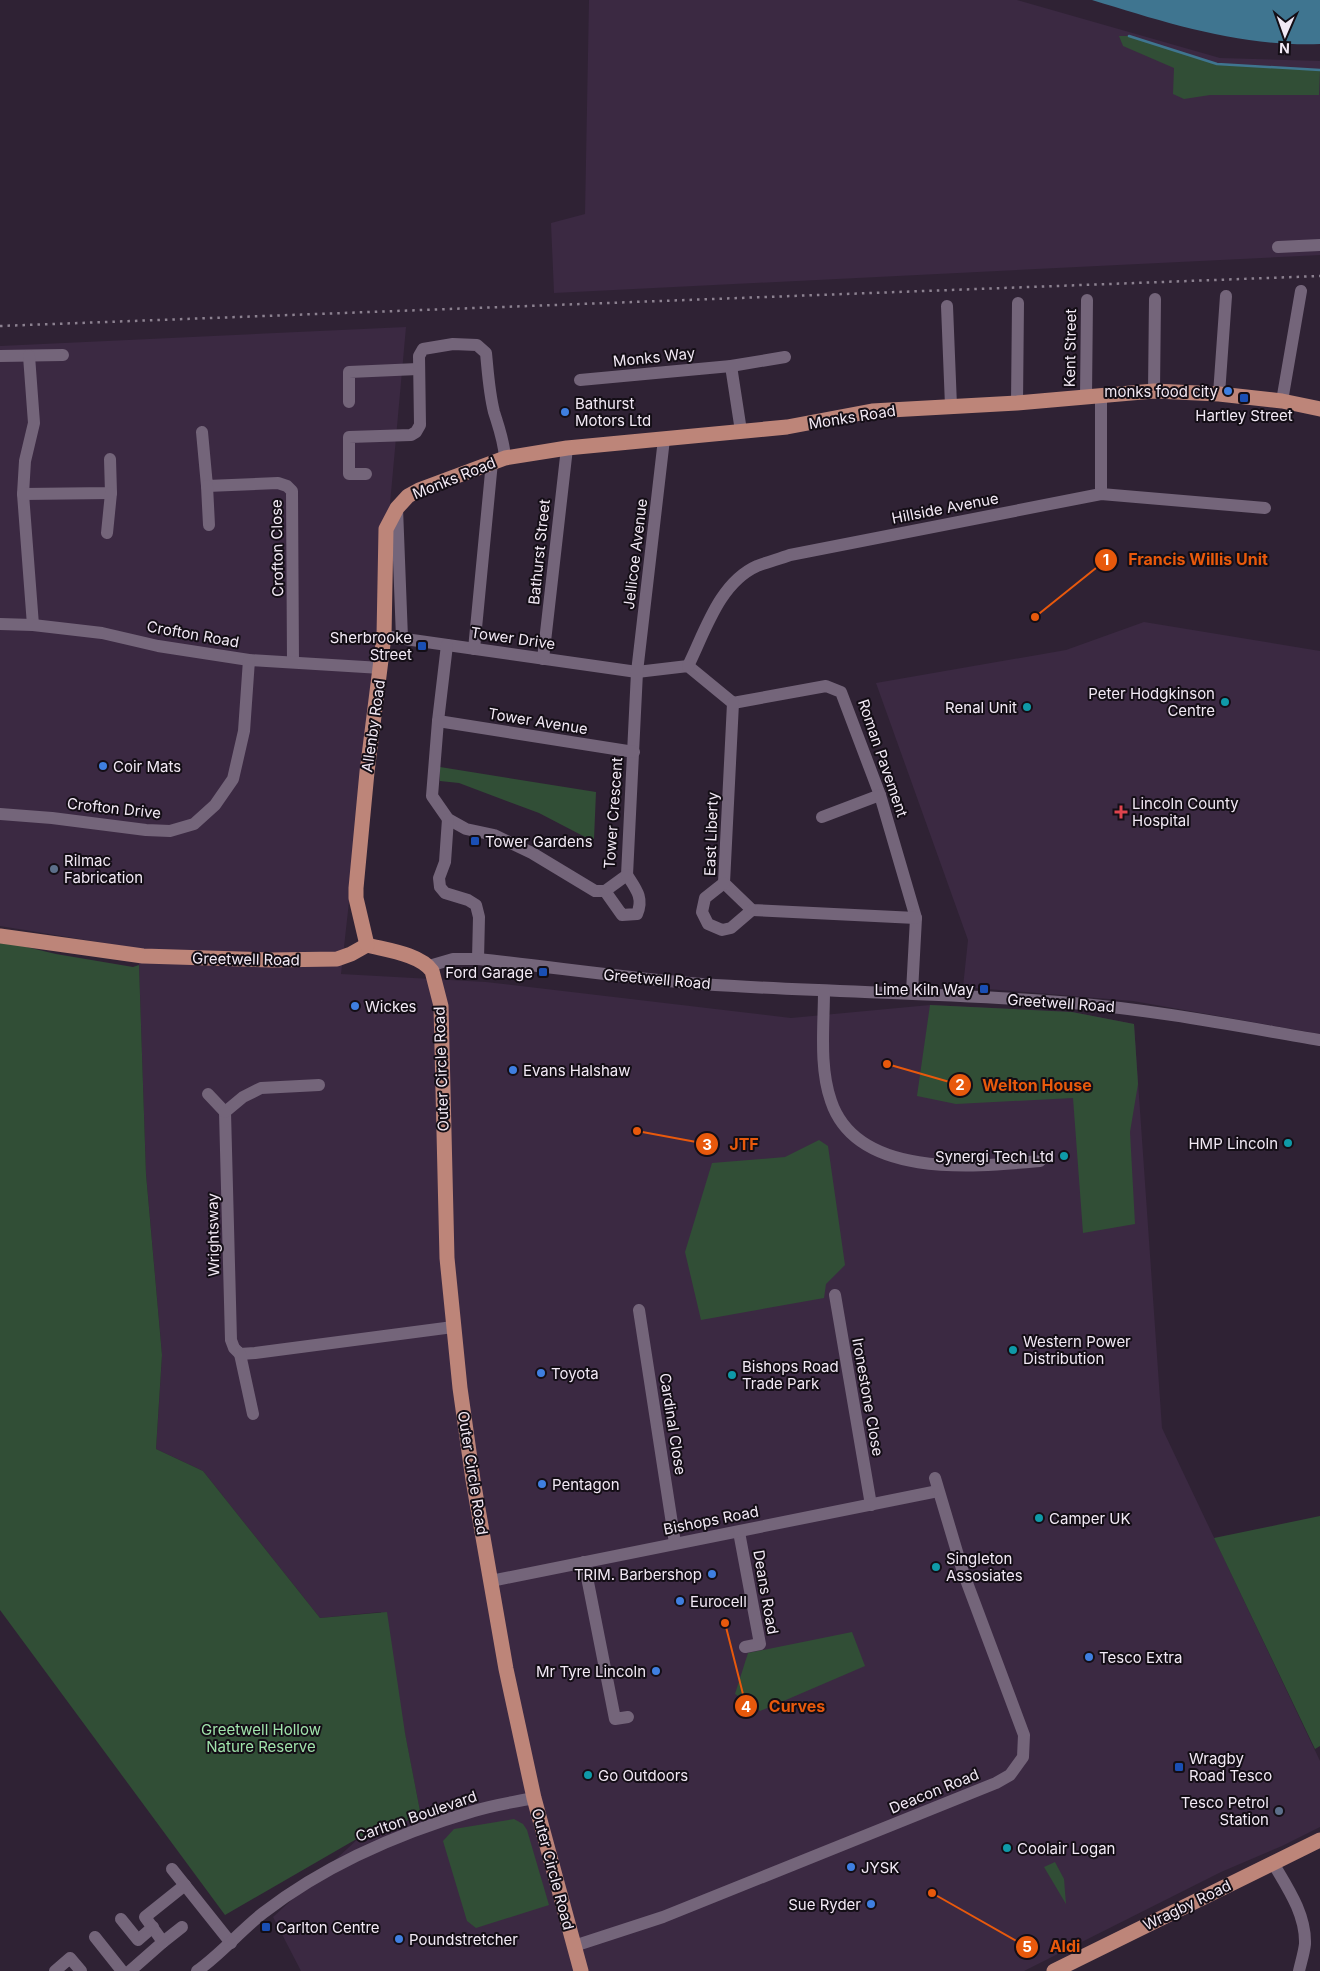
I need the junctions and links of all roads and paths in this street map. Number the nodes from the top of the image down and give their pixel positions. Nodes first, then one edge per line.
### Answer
1 (1320, 245) edge
2 (1278, 247) dead end
3 (1302, 291) dead end
4 (1226, 296) dead end
5 (1155, 299) dead end
6 (1087, 300) dead end
7 (1018, 303) dead end
8 (947, 306) dead end
9 (0, 356) edge
10 (29, 356) junction
11 (63, 356) dead end
12 (785, 357) dead end
13 (731, 366) junction
14 (418, 370) junction
15 (580, 380) dead end
16 (1154, 391) junction
17 (1219, 394) junction
18 (1093, 396) junction
19 (1282, 401) junction
20 (349, 402) dead end
21 (1017, 403) junction
22 (951, 406) junction
23 (1320, 409) edge
24 (741, 431) junction
25 (202, 432) dead end
26 (664, 439) junction
27 (567, 448) junction
28 (110, 459) dead end
29 (499, 460) junction
30 (366, 474) dead end
31 (207, 486) junction
32 (111, 493) junction
33 (24, 494) junction
34 (1101, 494) junction
35 (397, 508) junction
36 (1264, 508) dead end
37 (209, 525) dead end
38 (108, 533) dead end
39 (0, 624) edge
40 (33, 625) junction
41 (384, 636) junction
42 (402, 638) junction
43 (447, 645) junction
44 (474, 649) junction
45 (543, 659) junction
46 (249, 660) junction
47 (293, 661) junction
48 (688, 666) junction
49 (381, 668) junction
50 (637, 672) junction
51 (733, 703) junction
52 (438, 721) junction
53 (634, 752) junction
54 (880, 796) junction
55 (0, 814) edge
56 (822, 817) dead end
57 (448, 819) junction
58 (628, 875) junction
59 (724, 883) junction
60 (605, 891) junction
61 (752, 910) junction
62 (916, 918) junction
63 (0, 936) edge
64 (367, 945) junction
65 (478, 959) junction
66 (429, 966) junction
67 (824, 991) junction
68 (912, 992) junction
69 (1320, 1040) edge
70 (319, 1085) dead end
71 (208, 1094) dead end
72 (225, 1112) junction
73 (1040, 1161) dead end
74 (835, 1296) dead end
75 (639, 1310) dead end
76 (453, 1327) junction
77 (240, 1354) junction
78 (253, 1414) dead end
79 (935, 1478) dead end
80 (938, 1491) junction
81 (871, 1505) junction
82 (739, 1532) junction
83 (675, 1543) junction
84 (584, 1562) junction
85 (491, 1581) junction
86 (745, 1647) dead end
87 (628, 1717) dead end
88 (534, 1798) junction
89 (1320, 1840) edge
90 (1273, 1863) junction
91 (172, 1869) dead end
92 (184, 1885) junction
93 (121, 1919) dead end
94 (153, 1927) junction
95 (182, 1928) dead end
96 (95, 1937) dead end
97 (164, 1942) junction
98 (231, 1944) junction
99 (574, 1946) junction
100 (116, 1969) edge
101 (55, 1971) edge
102 (81, 1971) edge
103 (130, 1971) edge
104 (197, 1971) edge
105 (580, 1971) edge
106 (1054, 1971) edge
107 (1299, 1971) edge

1 - 2 street
3 - 19 street
4 - 17 street
5 - 16 street
6 - 18 street, Kent Street
7 - 21 street
8 - 22 street
9 - 10 street
10 - 11 street
10 - 33 street
12 - 13 street, Monks Way
13 - 15 street, Monks Way
13 - 24 street
14 - 20 street
14 - 29 street
14 - 30 street
16 - 17 main road, Monks Road
16 - 18 main road, Monks Road
17 - 19 main road, Monks Road
18 - 21 main road, Monks Road
18 - 34 street, Kent Street
19 - 23 main road, Monks Road
21 - 22 main road, Monks Road
22 - 24 main road, Monks Road
24 - 26 main road, Monks Road
25 - 31 street
26 - 27 main road, Monks Road
26 - 50 street, Jellicoe Avenue
27 - 29 main road, Monks Road
27 - 45 street, Bathurst Street
28 - 32 street
29 - 35 main road, Monks Road
29 - 44 street
31 - 37 street
31 - 47 street, Crofton Close
32 - 33 street
32 - 38 street
33 - 40 street
34 - 36 street, Hillside Avenue
34 - 48 street, Hillside Avenue
35 - 41 main road, Allenby Road
35 - 42 street
39 - 40 street, Crofton Road
40 - 46 street, Crofton Road
41 - 42 street, Tower Drive
41 - 49 main road, Allenby Road
42 - 43 street, Tower Drive
43 - 44 street, Tower Drive
43 - 52 street, Tower Crescent
44 - 45 street, Tower Drive
45 - 50 street, Tower Drive
46 - 47 street, Crofton Road
46 - 55 street, Crofton Drive
47 - 49 street, Crofton Road
48 - 50 street
48 - 51 street
49 - 64 main road, Allenby Road
50 - 53 street, Tower Crescent
51 - 54 street, Roman Pavement
51 - 59 street, East Liberty
52 - 53 street, Tower Avenue
52 - 57 street, Tower Crescent
53 - 58 street, Tower Crescent
54 - 56 street
54 - 62 street, Roman Pavement
57 - 60 street, Tower Crescent
57 - 65 street
58 - 60 street, Tower Crescent
58 - 60 street
59 - 61 street, East Liberty
59 - 61 street
61 - 62 street
62 - 68 street, Roman Pavement
63 - 64 main road, Greetwell Road
64 - 66 main road
65 - 66 street, Greetwell Road
65 - 67 street, Greetwell Road
66 - 76 main road, Outer Circle Road
67 - 68 street, Greetwell Road
67 - 73 street
68 - 69 street, Greetwell Road
70 - 72 street
71 - 72 street
72 - 77 street, Wrightsway
74 - 81 street, Ironestone Close
75 - 83 street, Cardinal Close
76 - 77 street
76 - 85 main road, Outer Circle Road
77 - 78 street, Wrightsway
79 - 80 street, Deacon Road
80 - 81 street, Bishops Road
80 - 99 street, Deacon Road
81 - 82 street, Bishops Road
82 - 83 street, Bishops Road
82 - 86 street, Deans Road
83 - 84 street, Bishops Road
84 - 85 street, Bishops Road
84 - 87 street
85 - 88 main road, Outer Circle Road
88 - 98 street, Carlton Boulevard
88 - 99 main road, Outer Circle Road
89 - 90 main road, Wragby Road
90 - 106 main road, Wragby Road
90 - 107 street
91 - 92 street
92 - 94 street
92 - 98 street
93 - 94 street
94 - 97 street
95 - 97 street
96 - 100 street
97 - 103 street
98 - 104 street, Carlton Boulevard
99 - 105 main road, Outer Circle Road
101 - 102 street

